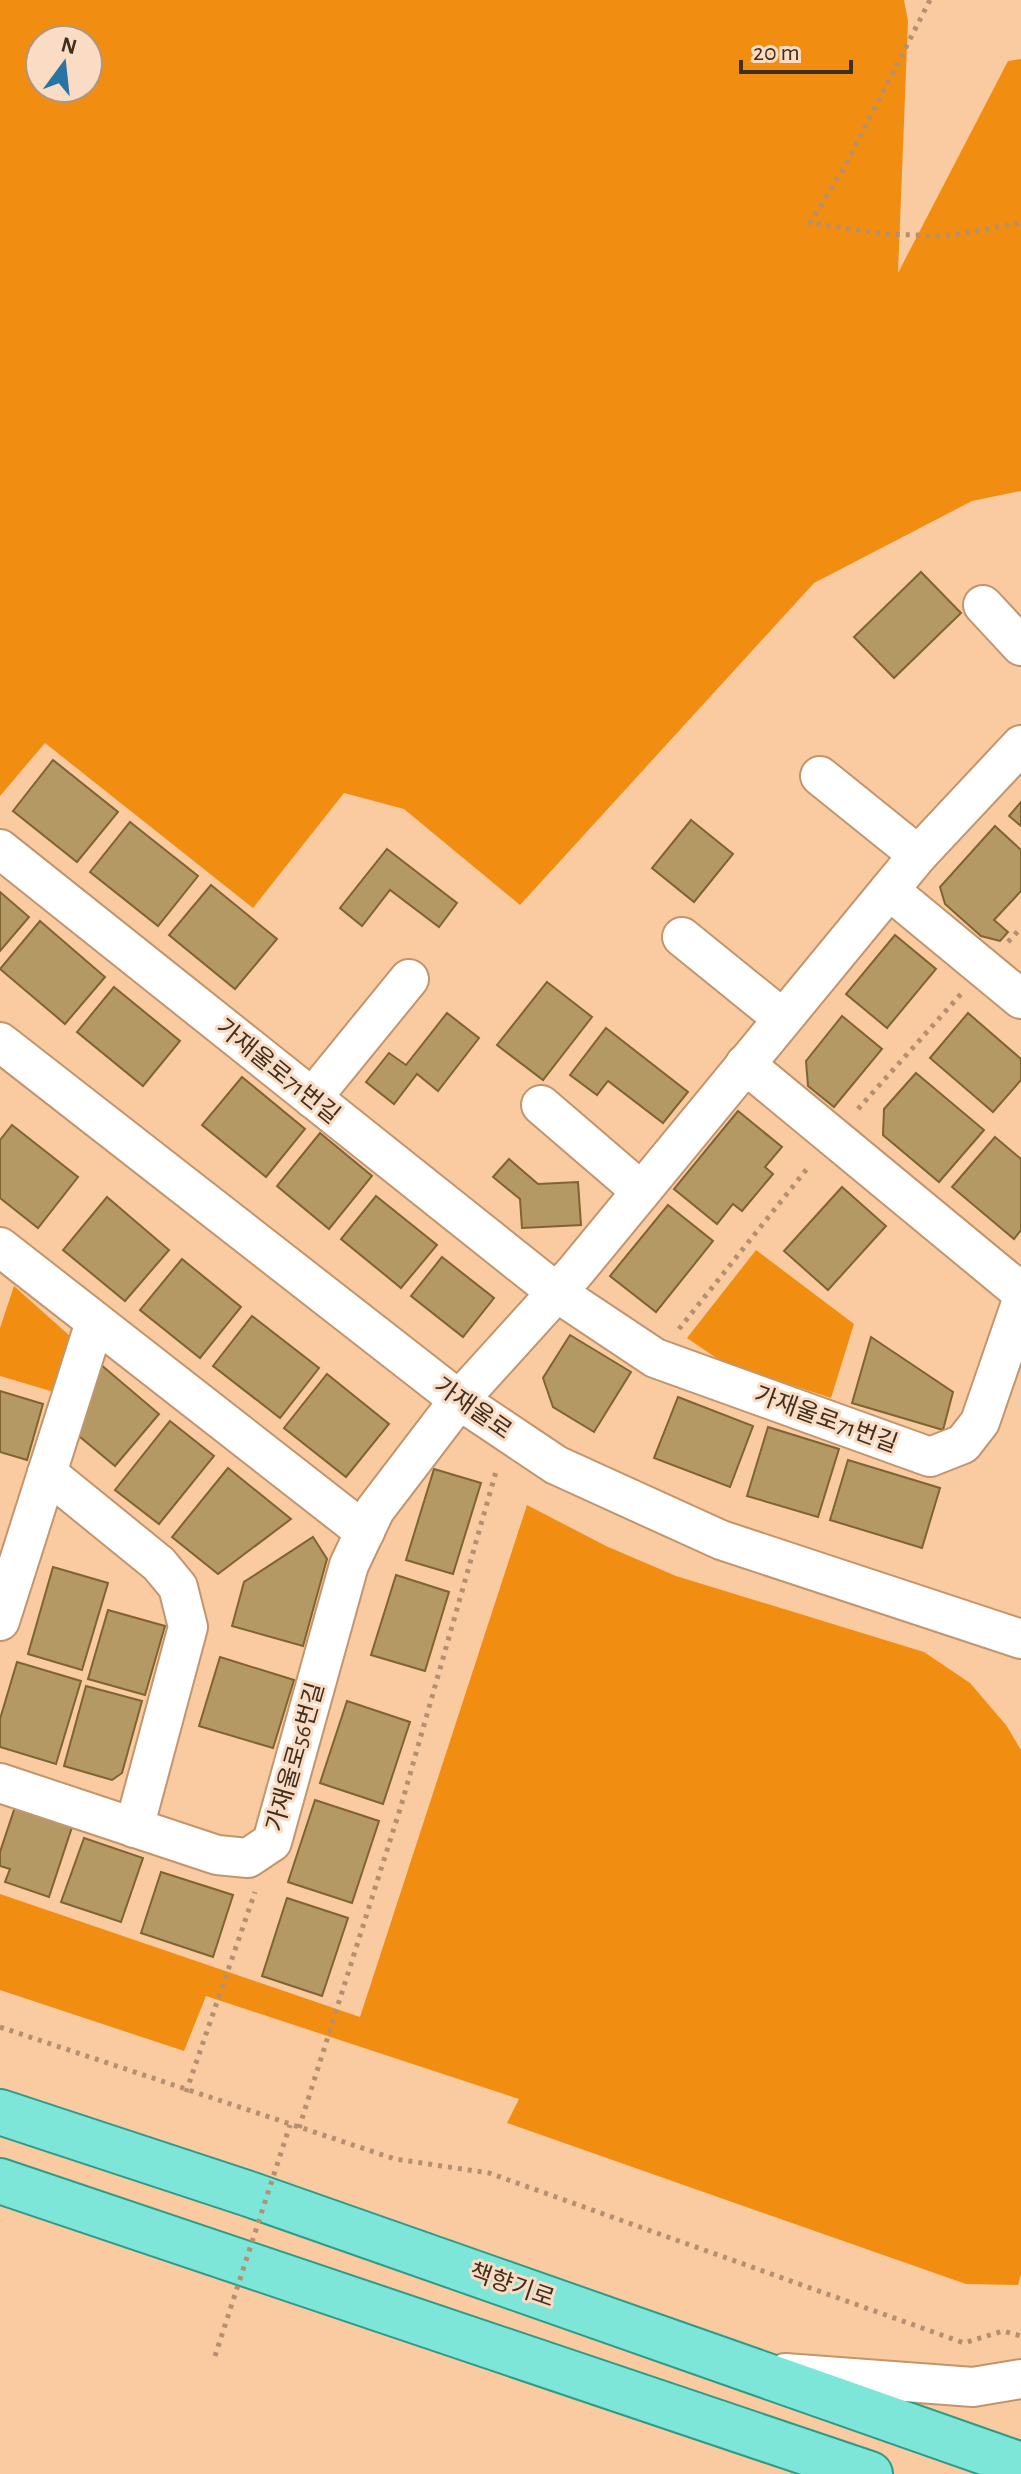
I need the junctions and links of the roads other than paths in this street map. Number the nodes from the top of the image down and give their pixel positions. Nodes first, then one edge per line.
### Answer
1 (983, 605) dead end
2 (1021, 646) edge
3 (1021, 745) edge
4 (820, 776) dead end
5 (0, 849) edge
6 (918, 855) junction
7 (889, 890) junction
8 (682, 937) dead end
9 (409, 979) dead end
10 (1021, 999) edge
11 (782, 1018) junction
12 (0, 1042) edge
13 (745, 1064) junction
14 (312, 1098) junction
15 (541, 1105) dead end
16 (641, 1191) junction
17 (0, 1247) edge
18 (556, 1292) junction
19 (1021, 1292) edge
20 (1021, 1303) edge
21 (95, 1322) junction
22 (459, 1400) junction
23 (47, 1473) junction
24 (365, 1532) junction
25 (0, 1621) edge
26 (1021, 1639) edge
27 (0, 1783) edge
28 (134, 1828) junction
29 (0, 2112) edge
30 (0, 2181) edge
31 (758, 2371) junction
32 (1021, 2379) edge
33 (737, 2429) junction
34 (1021, 2465) edge
35 (811, 2474) edge
36 (870, 2474) edge

1 - 2 street
3 - 6 street
4 - 6 street
5 - 14 street, 가재울로71번길
6 - 7 street
7 - 10 street
7 - 11 street
8 - 11 street
9 - 14 street
11 - 13 street
12 - 22 street, 가재울로
13 - 16 street
13 - 19 street
14 - 18 street, 가재울로71번길
15 - 16 street
16 - 18 street
17 - 21 street
18 - 20 street, 가재울로71번길
18 - 22 street
21 - 23 street
21 - 24 street
22 - 24 street, 가재울로56번길
22 - 26 street, 가재울로
23 - 25 street
23 - 28 street
24 - 28 street, 가재울로56번길
27 - 28 street, 가재울로56번길
29 - 31 main road, 책향기로
30 - 33 main road
31 - 32 street
31 - 34 main road, 책향기로
33 - 35 street
33 - 36 main road

